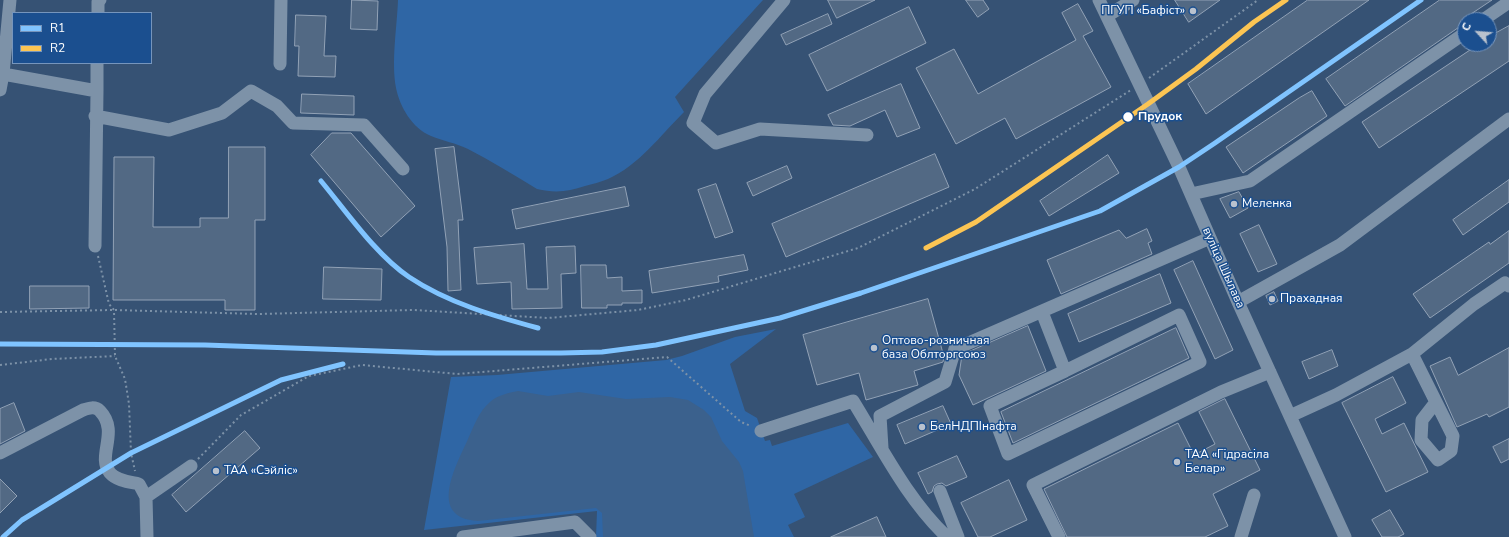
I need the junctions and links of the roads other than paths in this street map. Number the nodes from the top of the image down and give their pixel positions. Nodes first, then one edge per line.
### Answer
1 (10, 0) edge
2 (100, 0) edge
3 (281, 0) edge
4 (784, 0) edge
5 (1099, 0) edge
6 (1133, 0) edge
7 (1509, 2) edge
8 (98, 12) edge
9 (1495, 12) edge
10 (1107, 16) junction
11 (1457, 39) edge
12 (97, 64) edge
13 (280, 64) dead end
14 (3, 74) junction
15 (0, 90) edge
16 (97, 91) junction
17 (96, 116) junction
18 (1509, 118) edge
19 (867, 134) dead end
20 (403, 169) dead end
21 (1191, 194) junction
22 (1210, 238) junction
23 (95, 246) road end
24 (1509, 286) edge
25 (1238, 302) junction
26 (1042, 312) junction
27 (1412, 354) junction
28 (1065, 371) junction
29 (1270, 372) junction
30 (1436, 402) dead end
31 (1290, 416) junction
32 (762, 431) road end
33 (882, 448) junction
34 (0, 453) edge
35 (191, 466) road end
36 (940, 491) dead end
37 (1254, 495) dead end
38 (146, 497) junction
39 (147, 537) edge
40 (463, 537) edge
41 (590, 537) edge
42 (947, 537) edge
43 (958, 537) edge
44 (1059, 537) edge
45 (1241, 537) edge
46 (1345, 537) edge

1 - 14 street
2 - 8 street
3 - 13 street
4 - 19 street
5 - 10 street, вуліца Шылава
6 - 10 street
7 - 9 street
10 - 21 street, вуліца Шылава
11 - 21 street
12 - 16 street
14 - 15 street
14 - 16 street
16 - 17 street
17 - 20 street
17 - 23 street
18 - 25 street
21 - 22 street, вуліца Шылава
22 - 25 street, вуліца Шылава
22 - 26 street
24 - 27 street
25 - 29 street, вуліца Шылава
26 - 28 street
26 - 33 street
27 - 30 street
27 - 31 street
28 - 28 street
29 - 31 street, вуліца Шылава
29 - 44 street
31 - 46 street, вуліца Шылава
32 - 33 street
33 - 42 street
34 - 38 street
35 - 38 street
36 - 43 street
37 - 45 street
38 - 39 street
40 - 41 street

